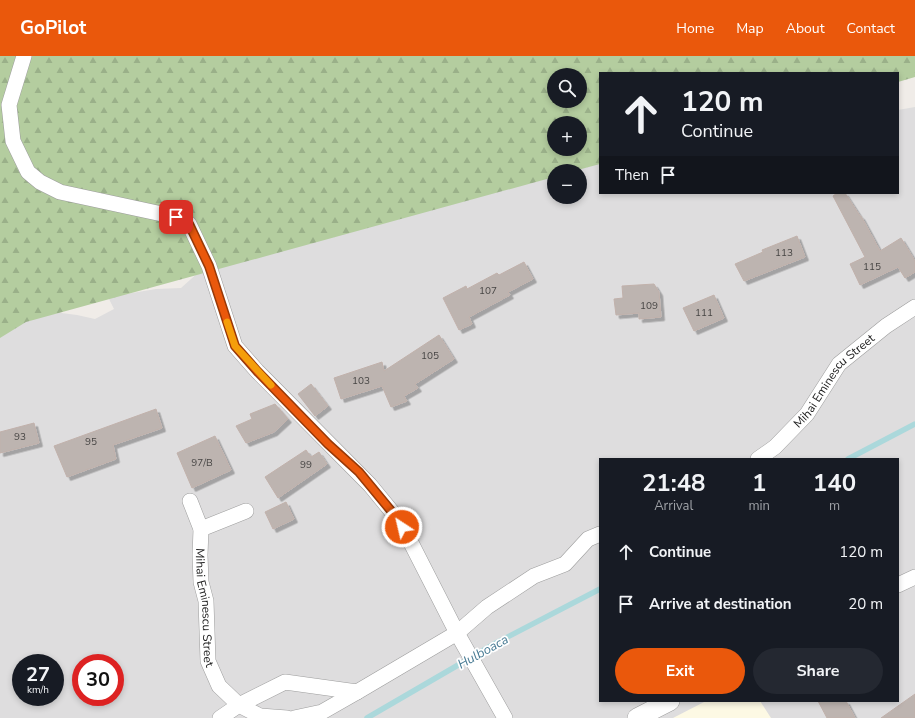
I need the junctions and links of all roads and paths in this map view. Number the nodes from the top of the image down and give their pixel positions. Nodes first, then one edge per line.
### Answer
1 (24, 56) edge
2 (915, 307) edge
3 (759, 458) edge
4 (190, 501) dead end
5 (246, 511) dead end
6 (201, 529) junction
7 (599, 534) edge
8 (915, 577) edge
9 (899, 585) edge
10 (461, 639) junction
11 (357, 692) junction
12 (668, 702) edge
13 (240, 705) junction
14 (220, 718) edge
15 (287, 718) edge
16 (294, 718) edge
17 (505, 718) edge
18 (637, 718) edge

1 - 10 street
2 - 3 street, Mihai Eminescu Street
4 - 6 street, Mihai Eminescu Street
5 - 6 street
6 - 13 street, Mihai Eminescu Street
7 - 10 street
8 - 9 street
10 - 11 street
10 - 17 street
11 - 13 street
11 - 16 street
12 - 18 street
13 - 14 street
13 - 15 street, Mihai Eminescu Street

